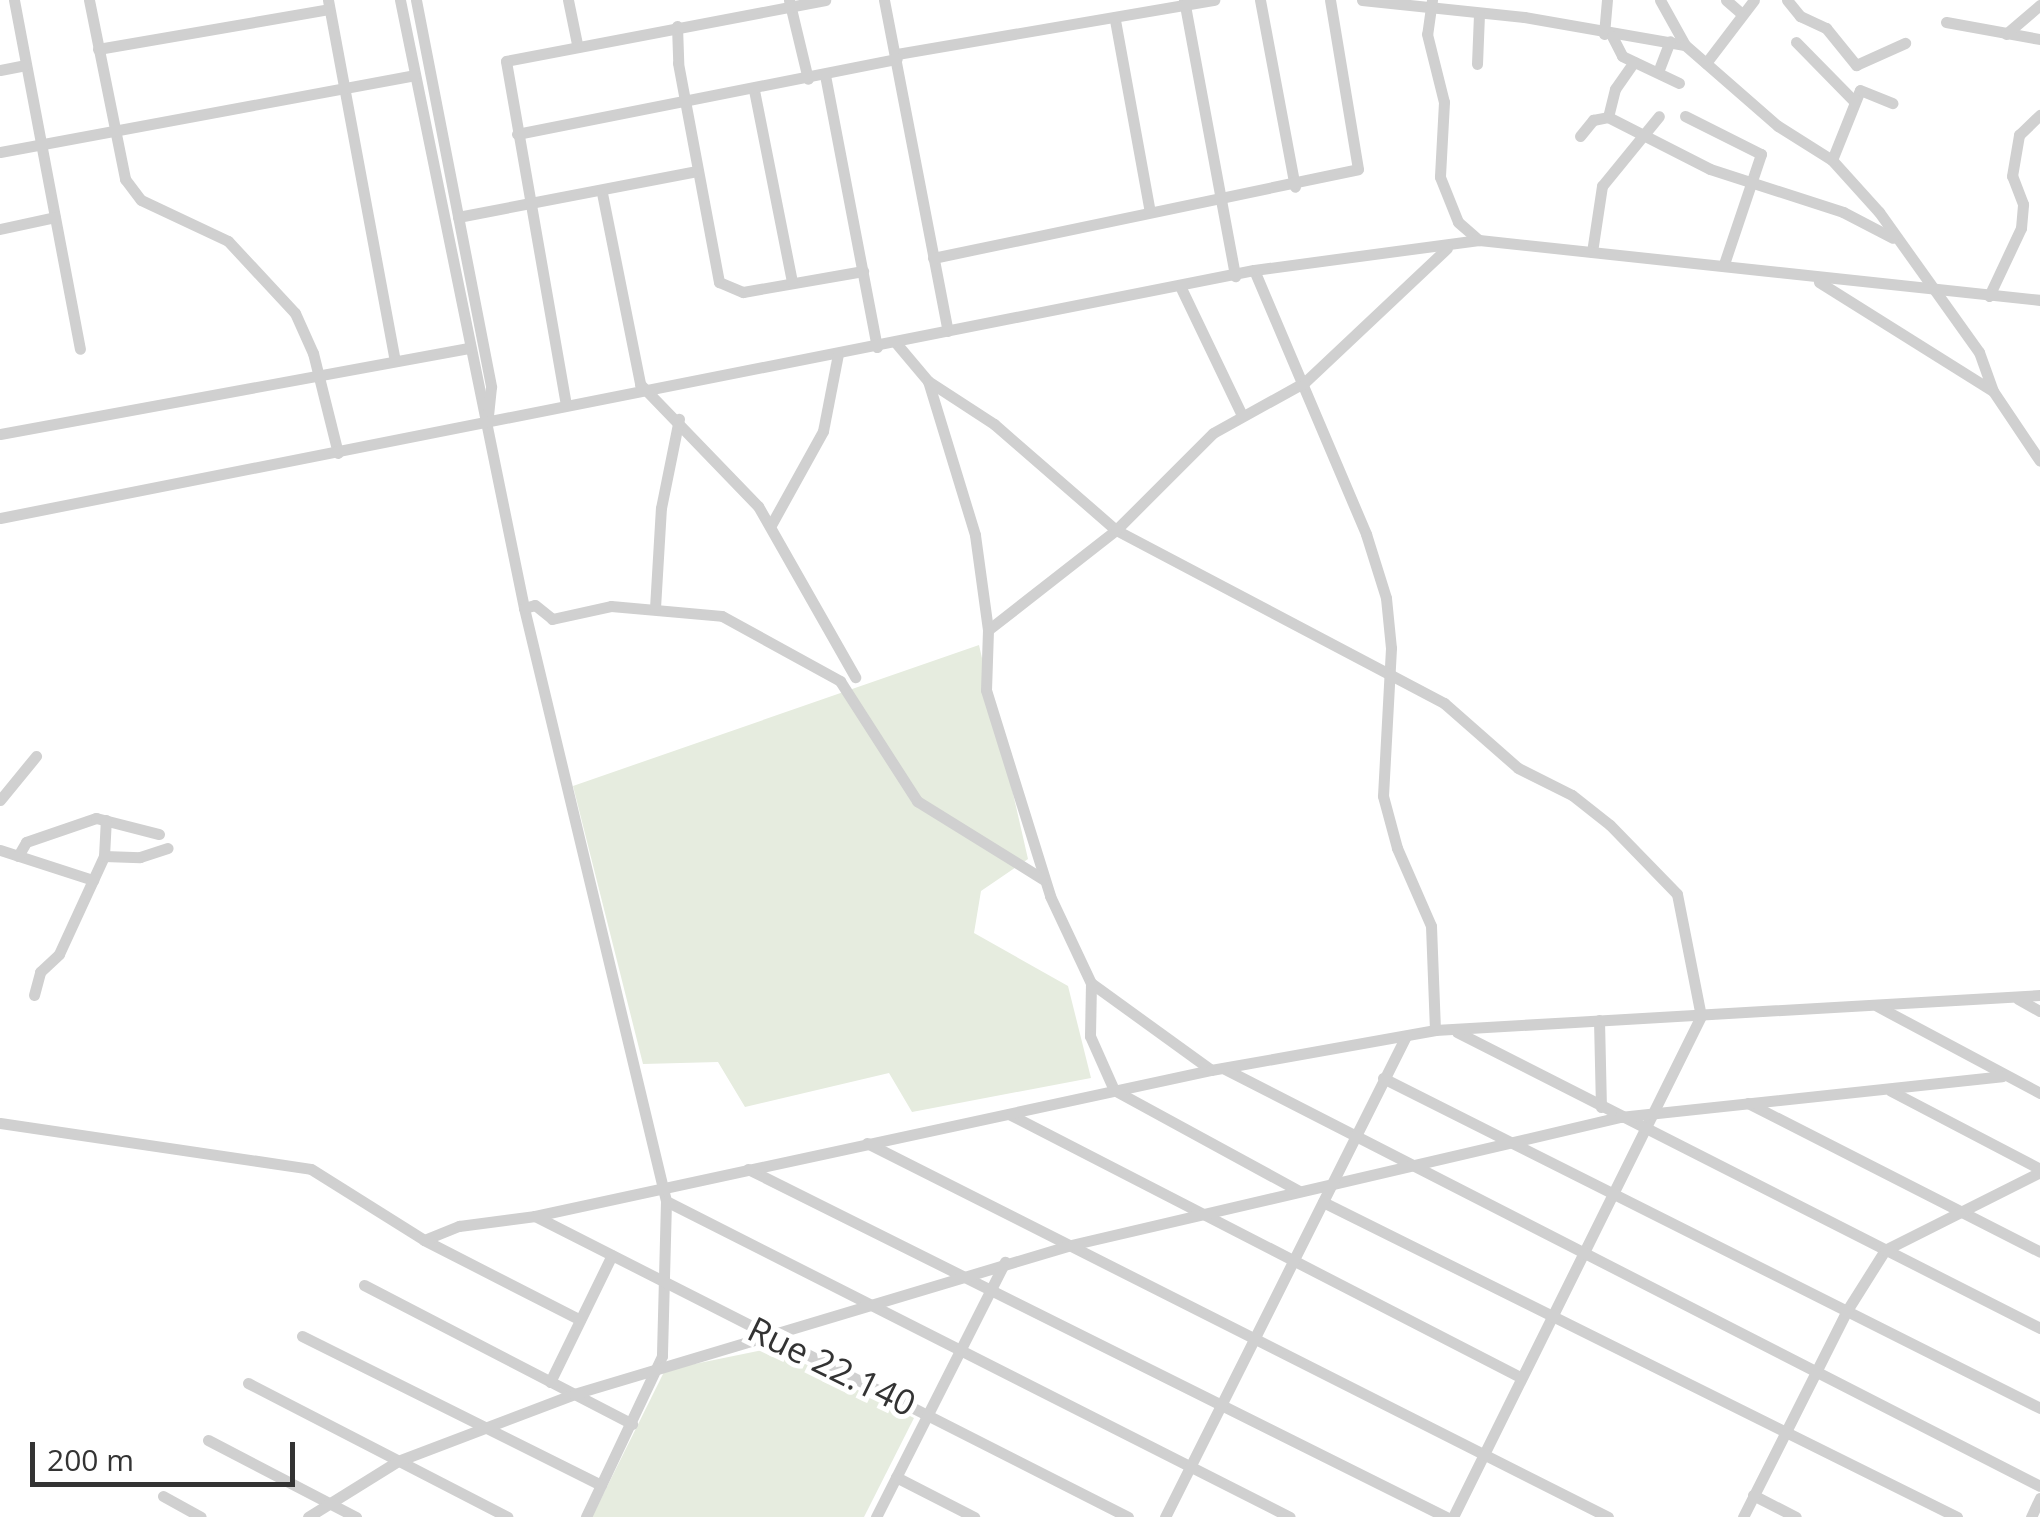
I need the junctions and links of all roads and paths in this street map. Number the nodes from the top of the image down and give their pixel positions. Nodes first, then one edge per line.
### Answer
1 (14, 0) edge
2 (89, 0) edge
3 (400, 0) edge
4 (416, 0) edge
5 (568, 0) edge
6 (825, 0) edge
7 (884, 0) edge
8 (1214, 0) edge
9 (1260, 0) edge
10 (1330, 0) edge
11 (1362, 0) edge
12 (1607, 0) edge
13 (1660, 0) edge
14 (1726, 0) edge
15 (1754, 0) edge
16 (1787, 0) edge
17 (790, 3) edge
18 (1185, 3) edge
19 (1430, 4) edge
20 (329, 5) edge
21 (2040, 5) edge
22 (1479, 14) junction
23 (1742, 14) junction
24 (1116, 20) junction
25 (1946, 22) dead end
26 (677, 26) junction
27 (2006, 34) junction
28 (1608, 35) junction
29 (2040, 39) edge
30 (1670, 41) junction
31 (1796, 42) dead end
32 (1905, 43) dead end
33 (577, 44) junction
34 (1685, 44) junction
35 (98, 49) junction
36 (897, 57) junction
37 (1634, 62) junction
38 (1706, 62) junction
39 (1477, 64) dead end
40 (26, 66) junction
41 (0, 70) edge
42 (1658, 72) junction
43 (414, 75) junction
44 (825, 75) junction
45 (808, 79) junction
46 (1679, 83) dead end
47 (344, 85) junction
48 (754, 90) junction
49 (1852, 99) junction
50 (684, 100) junction
51 (1894, 103) dead end
52 (2040, 115) edge
53 (1608, 116) junction
54 (1659, 116) dead end
55 (1685, 116) dead end
56 (114, 130) junction
57 (1646, 132) junction
58 (517, 134) junction
59 (1580, 136) dead end
60 (42, 144) junction
61 (0, 152) edge
62 (1832, 160) junction
63 (696, 171) junction
64 (1751, 185) junction
65 (1295, 188) junction
66 (602, 193) junction
67 (1220, 200) junction
68 (529, 204) junction
69 (1150, 212) junction
70 (458, 216) junction
71 (55, 217) junction
72 (0, 229) edge
73 (1893, 238) junction
74 (1479, 240) junction
75 (1447, 248) junction
76 (1592, 252) junction
77 (933, 258) junction
78 (1724, 264) junction
79 (1254, 270) junction
80 (863, 271) junction
81 (1235, 276) junction
82 (1813, 278) junction
83 (792, 282) junction
84 (1181, 288) junction
85 (1935, 291) junction
86 (1990, 296) junction
87 (2040, 300) edge
88 (948, 331) junction
89 (896, 343) junction
90 (878, 347) junction
91 (468, 348) junction
92 (80, 350) dead end
93 (838, 354) junction
94 (395, 360) junction
95 (318, 376) junction
96 (928, 381) junction
97 (1304, 382) junction
98 (1994, 391) junction
99 (645, 392) junction
100 (566, 405) junction
101 (1241, 413) junction
102 (487, 419) junction
103 (679, 419) junction
104 (0, 434) edge
105 (338, 453) junction
106 (2040, 462) edge
107 (0, 518) edge
108 (771, 525) junction
109 (1116, 530) junction
110 (524, 608) junction
111 (656, 608) junction
112 (988, 630) junction
113 (1390, 675) junction
114 (856, 677) dead end
115 (36, 756) dead end
116 (0, 800) edge
117 (106, 820) junction
118 (159, 834) dead end
119 (168, 848) dead end
120 (0, 850) edge
121 (18, 856) junction
122 (104, 856) junction
123 (1043, 879) junction
124 (93, 880) junction
125 (1091, 983) junction
126 (34, 995) dead end
127 (2040, 995) edge
128 (2014, 997) junction
129 (1877, 1006) junction
130 (2040, 1010) edge
131 (1701, 1016) junction
132 (1599, 1020) junction
133 (1436, 1030) junction
134 (1458, 1032) junction
135 (1404, 1038) junction
136 (1217, 1069) junction
137 (2002, 1076) junction
138 (1384, 1078) junction
139 (1114, 1090) junction
140 (1891, 1090) junction
141 (2040, 1093) edge
142 (1748, 1103) junction
143 (1600, 1108) junction
144 (1654, 1111) junction
145 (1009, 1114) junction
146 (1620, 1117) junction
147 (0, 1123) edge
148 (1645, 1130) junction
149 (1354, 1138) junction
150 (1509, 1139) junction
151 (867, 1143) junction
152 (1415, 1166) junction
153 (748, 1168) junction
154 (2040, 1170) edge
155 (1332, 1183) junction
156 (663, 1184) junction
157 (1299, 1191) junction
158 (1613, 1193) junction
159 (666, 1201) junction
160 (1322, 1202) junction
161 (1956, 1210) junction
162 (535, 1216) junction
163 (1201, 1217) junction
164 (424, 1240) junction
165 (1071, 1245) junction
166 (1885, 1250) junction
167 (2040, 1252) edge
168 (1582, 1254) junction
169 (612, 1255) junction
170 (1005, 1262) junction
171 (1291, 1264) junction
172 (960, 1275) junction
173 (666, 1282) junction
174 (364, 1285) dead end
175 (991, 1290) junction
176 (867, 1306) junction
177 (1846, 1312) junction
178 (1552, 1315) junction
179 (580, 1320) junction
180 (2040, 1328) edge
181 (302, 1336) dead end
182 (776, 1338) junction
183 (1253, 1339) junction
184 (958, 1349) junction
185 (658, 1368) junction
186 (1815, 1371) junction
187 (1520, 1377) junction
188 (550, 1382) junction
189 (248, 1383) dead end
190 (574, 1394) junction
191 (1220, 1406) junction
192 (2040, 1408) edge
193 (928, 1413) junction
194 (632, 1424) junction
195 (486, 1428) junction
196 (1786, 1430) junction
197 (208, 1440) dead end
198 (1483, 1454) junction
199 (398, 1461) junction
200 (1190, 1467) junction
201 (896, 1477) junction
202 (601, 1485) junction
203 (2040, 1486) edge
204 (162, 1496) dead end
205 (1753, 1496) junction
206 (2040, 1498) edge
207 (329, 1503) junction
208 (202, 1517) edge
209 (308, 1517) edge
210 (356, 1517) edge
211 (508, 1517) edge
212 (586, 1517) edge
213 (876, 1517) edge
214 (974, 1517) edge
215 (1128, 1517) edge
216 (1165, 1517) edge
217 (1290, 1517) edge
218 (1446, 1517) edge
219 (1453, 1517) edge
220 (1608, 1517) edge
221 (1742, 1517) edge
222 (1796, 1517) edge
223 (1958, 1517) edge
224 (2030, 1517) edge

1 - 40 street
2 - 35 street
3 - 43 street
4 - 70 street
5 - 33 street
6 - 17 street
7 - 36 street
8 - 18 street
9 - 65 street
10 - 65 street
11 - 19 street
12 - 28 street
13 - 34 street
14 - 23 street
15 - 23 street
16 - 32 street
17 - 26 street
17 - 45 street
18 - 24 street
18 - 67 street
19 - 22 street
19 - 74 street
20 - 35 street
20 - 47 street
21 - 27 street
22 - 28 street
22 - 39 street
23 - 38 street
24 - 36 street
24 - 69 street
25 - 27 street
26 - 33 street
26 - 50 street
27 - 29 street
28 - 30 street
28 - 37 street
30 - 34 street
30 - 42 street
31 - 49 street
33 - 58 street
34 - 38 street
35 - 56 street
36 - 44 street
36 - 77 street
37 - 42 street
37 - 53 street
38 - 62 street
40 - 41 street
40 - 60 street
42 - 46 street
43 - 47 street
43 - 91 street
44 - 45 street
44 - 80 street
45 - 48 street
47 - 56 street
47 - 94 street
48 - 50 street
48 - 83 street
49 - 51 street
49 - 62 street
50 - 58 street
50 - 63 street
52 - 86 street
53 - 57 street
53 - 59 street
54 - 57 street
55 - 64 street
56 - 60 street
56 - 95 street
57 - 64 street
57 - 76 street
58 - 68 street
60 - 61 street
60 - 71 street
62 - 73 street
63 - 66 street
63 - 83 street
64 - 73 street
64 - 78 street
65 - 67 street
66 - 68 street
66 - 99 street
67 - 69 street
67 - 81 street
68 - 70 street
68 - 100 street
69 - 77 street
70 - 102 street
71 - 72 street
71 - 92 street
73 - 85 street
74 - 75 street
74 - 76 street
75 - 79 street
75 - 97 street
76 - 78 street
77 - 88 street
78 - 82 street
79 - 81 street
79 - 97 street
80 - 83 street
80 - 90 street
81 - 84 street
82 - 85 street
82 - 98 street
84 - 88 street
84 - 101 street
85 - 86 street
85 - 98 street
86 - 87 street
88 - 89 street
89 - 90 street
89 - 96 street
90 - 93 street
91 - 94 street
91 - 102 street
93 - 99 street
93 - 108 street
94 - 95 street
95 - 104 street
95 - 105 street
96 - 109 street
96 - 112 street
97 - 101 street
97 - 113 street
98 - 106 street
99 - 100 street
99 - 103 street
100 - 102 street
101 - 109 street
102 - 105 street
102 - 110 street
103 - 108 street
103 - 111 street
105 - 107 street
108 - 114 street
109 - 112 street
109 - 113 street
110 - 111 street
110 - 156 street
111 - 123 street
112 - 123 street
113 - 131 street
113 - 133 street
115 - 116 street
117 - 118 street
117 - 121 street
117 - 122 street
119 - 122 street
120 - 121 street
121 - 124 street
122 - 124 street
123 - 125 street
124 - 126 street
125 - 136 street
125 - 139 street
127 - 128 street
128 - 129 street
128 - 130 street
129 - 131 street
129 - 137 street
131 - 132 street
131 - 144 street
132 - 134 street
132 - 143 street
133 - 134 street
133 - 135 street
134 - 143 street
135 - 136 street
135 - 138 street
136 - 139 street
136 - 149 street
137 - 140 street
137 - 141 street
138 - 149 street
138 - 150 street
139 - 145 street
139 - 157 street
140 - 142 street
140 - 154 street
142 - 144 street
142 - 161 street
143 - 146 street
144 - 146 street
144 - 148 street
145 - 151 street
145 - 163 street
146 - 148 street
146 - 150 street
147 - 164 street
148 - 158 street
148 - 166 street
149 - 152 street
149 - 155 street
150 - 152 street
150 - 158 street
151 - 153 street
151 - 165 street
152 - 155 street
152 - 168 street
153 - 156 street
153 - 172 street
154 - 161 street
155 - 157 street
155 - 160 street
156 - 159 street
156 - 162 street
157 - 163 street
158 - 168 street
158 - 177 street
159 - 173 street
159 - 176 street
160 - 171 street
160 - 178 street
161 - 166 street
161 - 167 street
162 - 164 street
162 - 169 street, Rue 22.140
163 - 165 street
163 - 171 street
164 - 179 street
165 - 170 street
165 - 183 street
166 - 177 street
166 - 180 street
168 - 178 street
168 - 186 street
169 - 173 street, Rue 22.140
169 - 179 street
170 - 172 street
170 - 175 street
171 - 183 street
171 - 187 street
172 - 175 street
172 - 176 street
173 - 182 street, Rue 22.140
173 - 185 street
174 - 188 street
175 - 184 street
175 - 191 street
176 - 182 street
176 - 184 street
177 - 186 street
177 - 192 street
178 - 187 street
178 - 196 street
179 - 188 street
181 - 195 street
182 - 185 street
182 - 193 street, Rue 22.140
183 - 191 street
183 - 198 street
184 - 193 street
184 - 200 street
185 - 190 street
185 - 194 street
186 - 196 street
186 - 203 street
187 - 198 street
188 - 190 street
189 - 199 street
190 - 194 street
190 - 195 street
191 - 200 street
191 - 218 street
193 - 201 street
193 - 215 street, Rue 22.140
194 - 202 street
195 - 199 street
195 - 202 street
196 - 205 street
196 - 223 street
197 - 207 street
198 - 219 street
198 - 220 street
199 - 207 street
199 - 211 street
200 - 216 street
200 - 217 street
201 - 213 street
201 - 214 street
202 - 212 street
204 - 208 street
205 - 221 street
205 - 222 street
206 - 224 street
207 - 209 street
207 - 210 street

